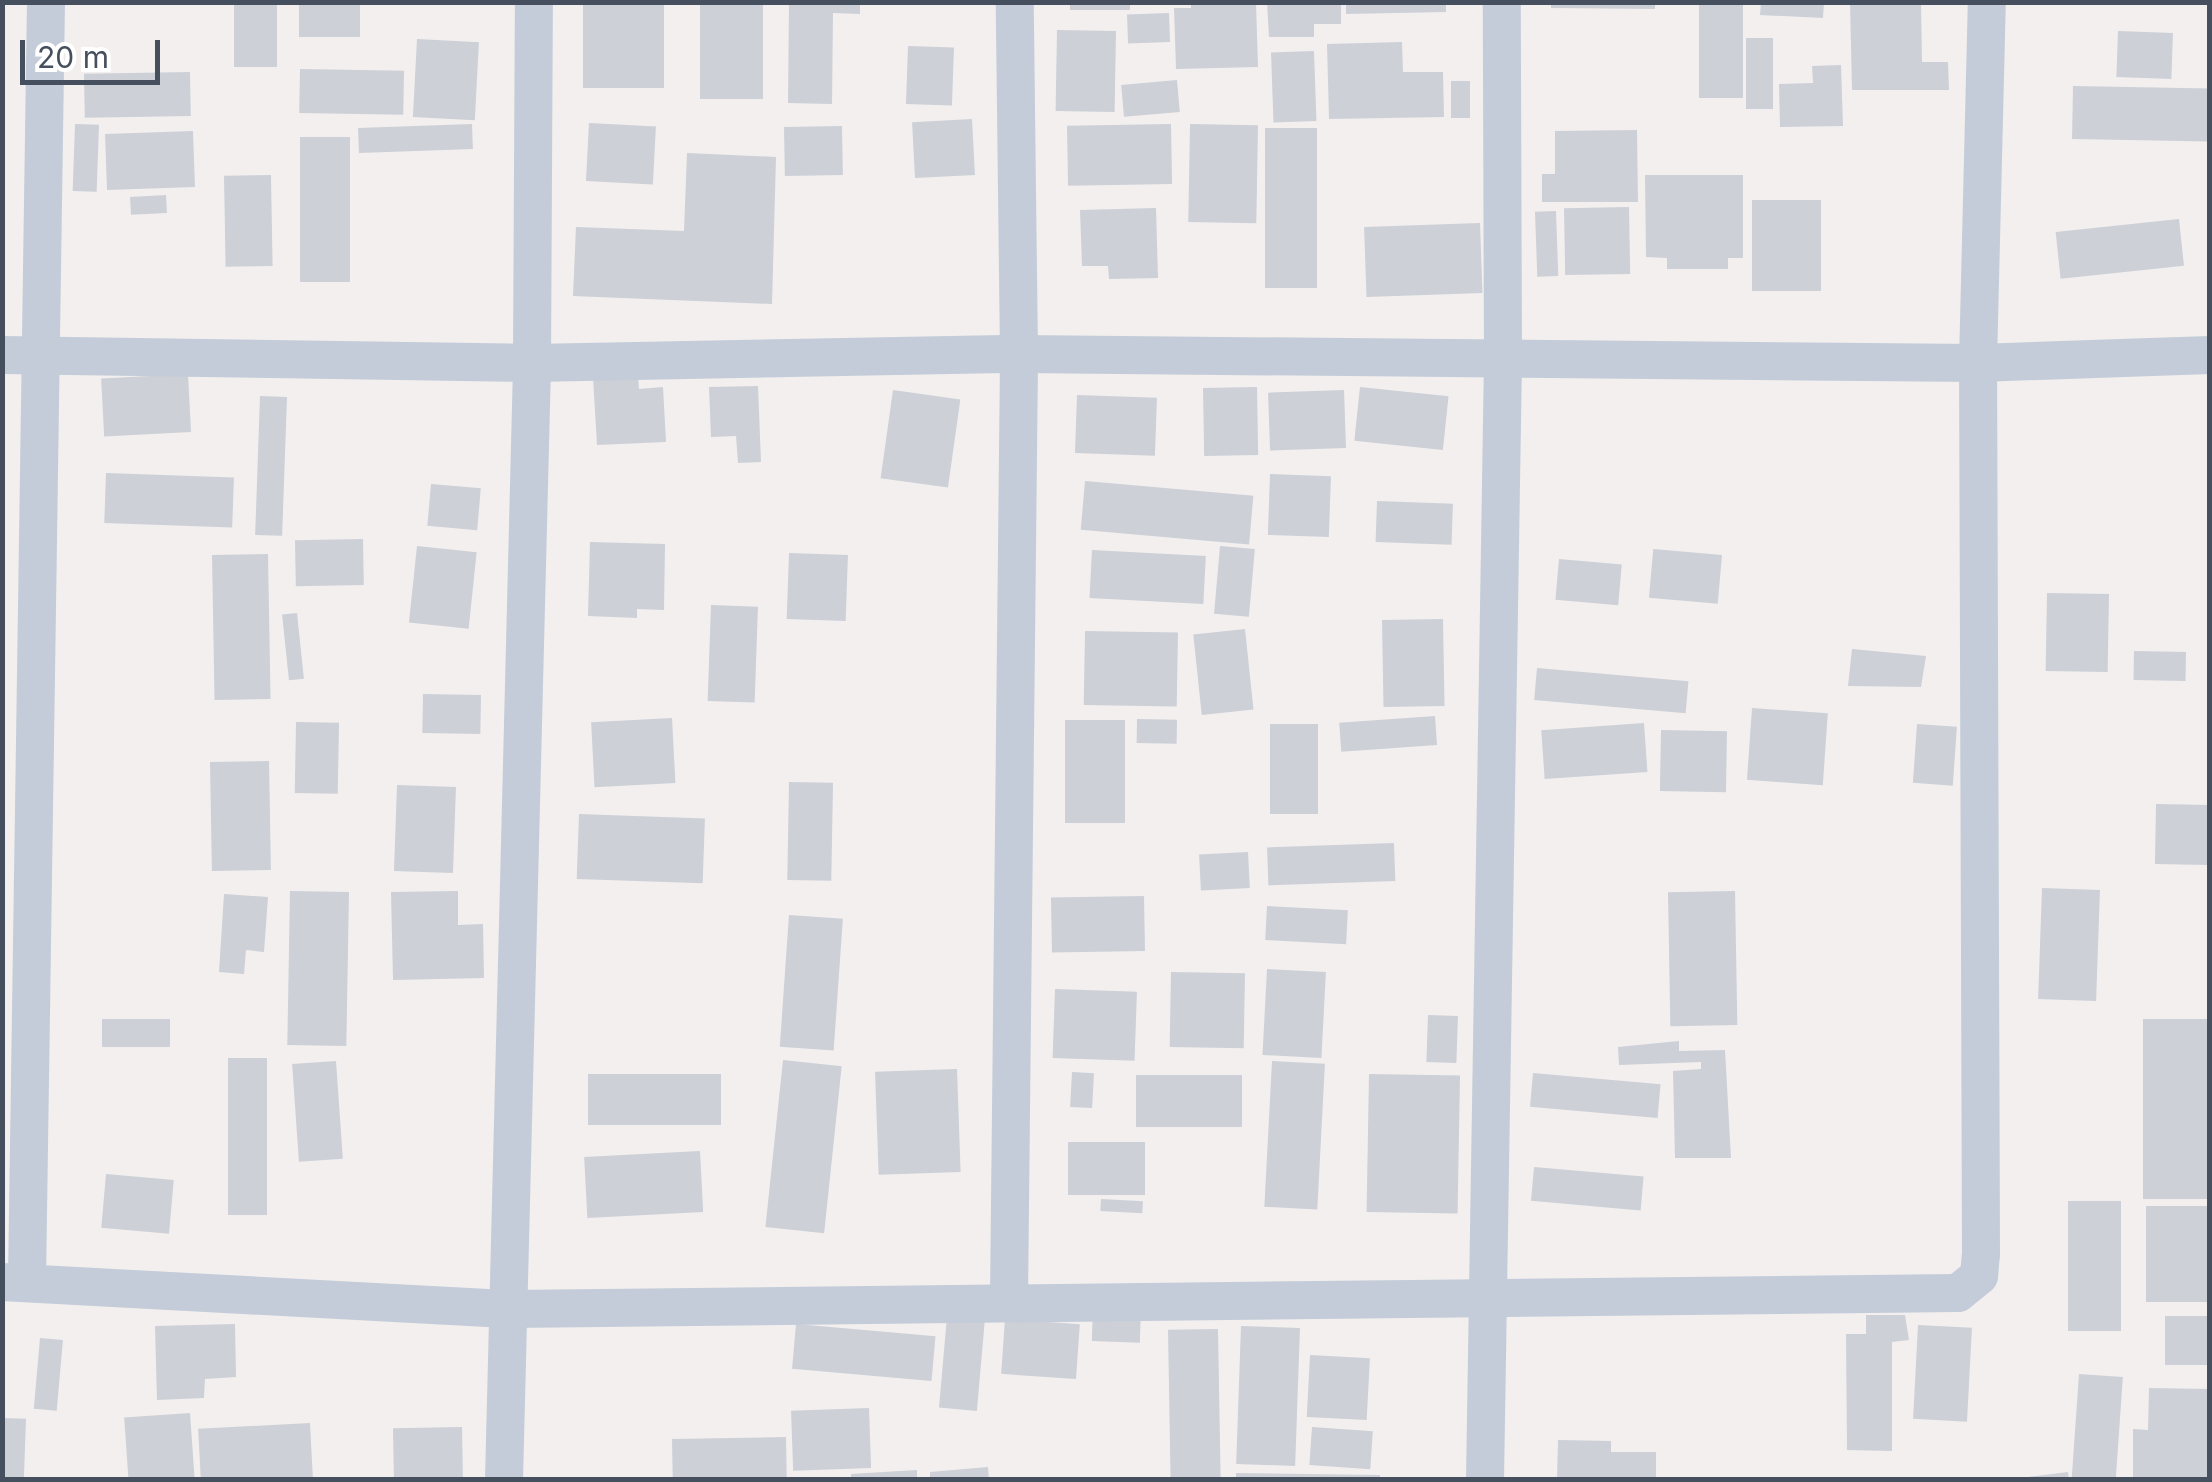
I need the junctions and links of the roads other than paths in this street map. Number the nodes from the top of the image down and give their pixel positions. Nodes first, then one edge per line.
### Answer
1 (46, 2) edge
2 (534, 2) edge
3 (1015, 2) edge
4 (1502, 2) edge
5 (1987, 2) edge
6 (1019, 354) junction
7 (2, 355) edge
8 (46, 355) junction
9 (2210, 355) edge
10 (1503, 359) junction
11 (532, 363) junction
12 (1978, 363) junction
13 (15, 1281) edge
14 (1486, 1297) junction
15 (1008, 1299) junction
16 (506, 1309) junction
17 (504, 1480) edge
18 (1485, 1480) edge

1 - 8 street
2 - 11 street
3 - 6 street
4 - 10 street
5 - 12 street
6 - 10 street
6 - 11 street
6 - 15 street
7 - 8 street
8 - 11 street
8 - 13 street
9 - 12 street
10 - 12 street
10 - 14 street
11 - 16 street
12 - 14 street
13 - 16 street
14 - 15 street
14 - 18 street
15 - 16 street
16 - 17 street

